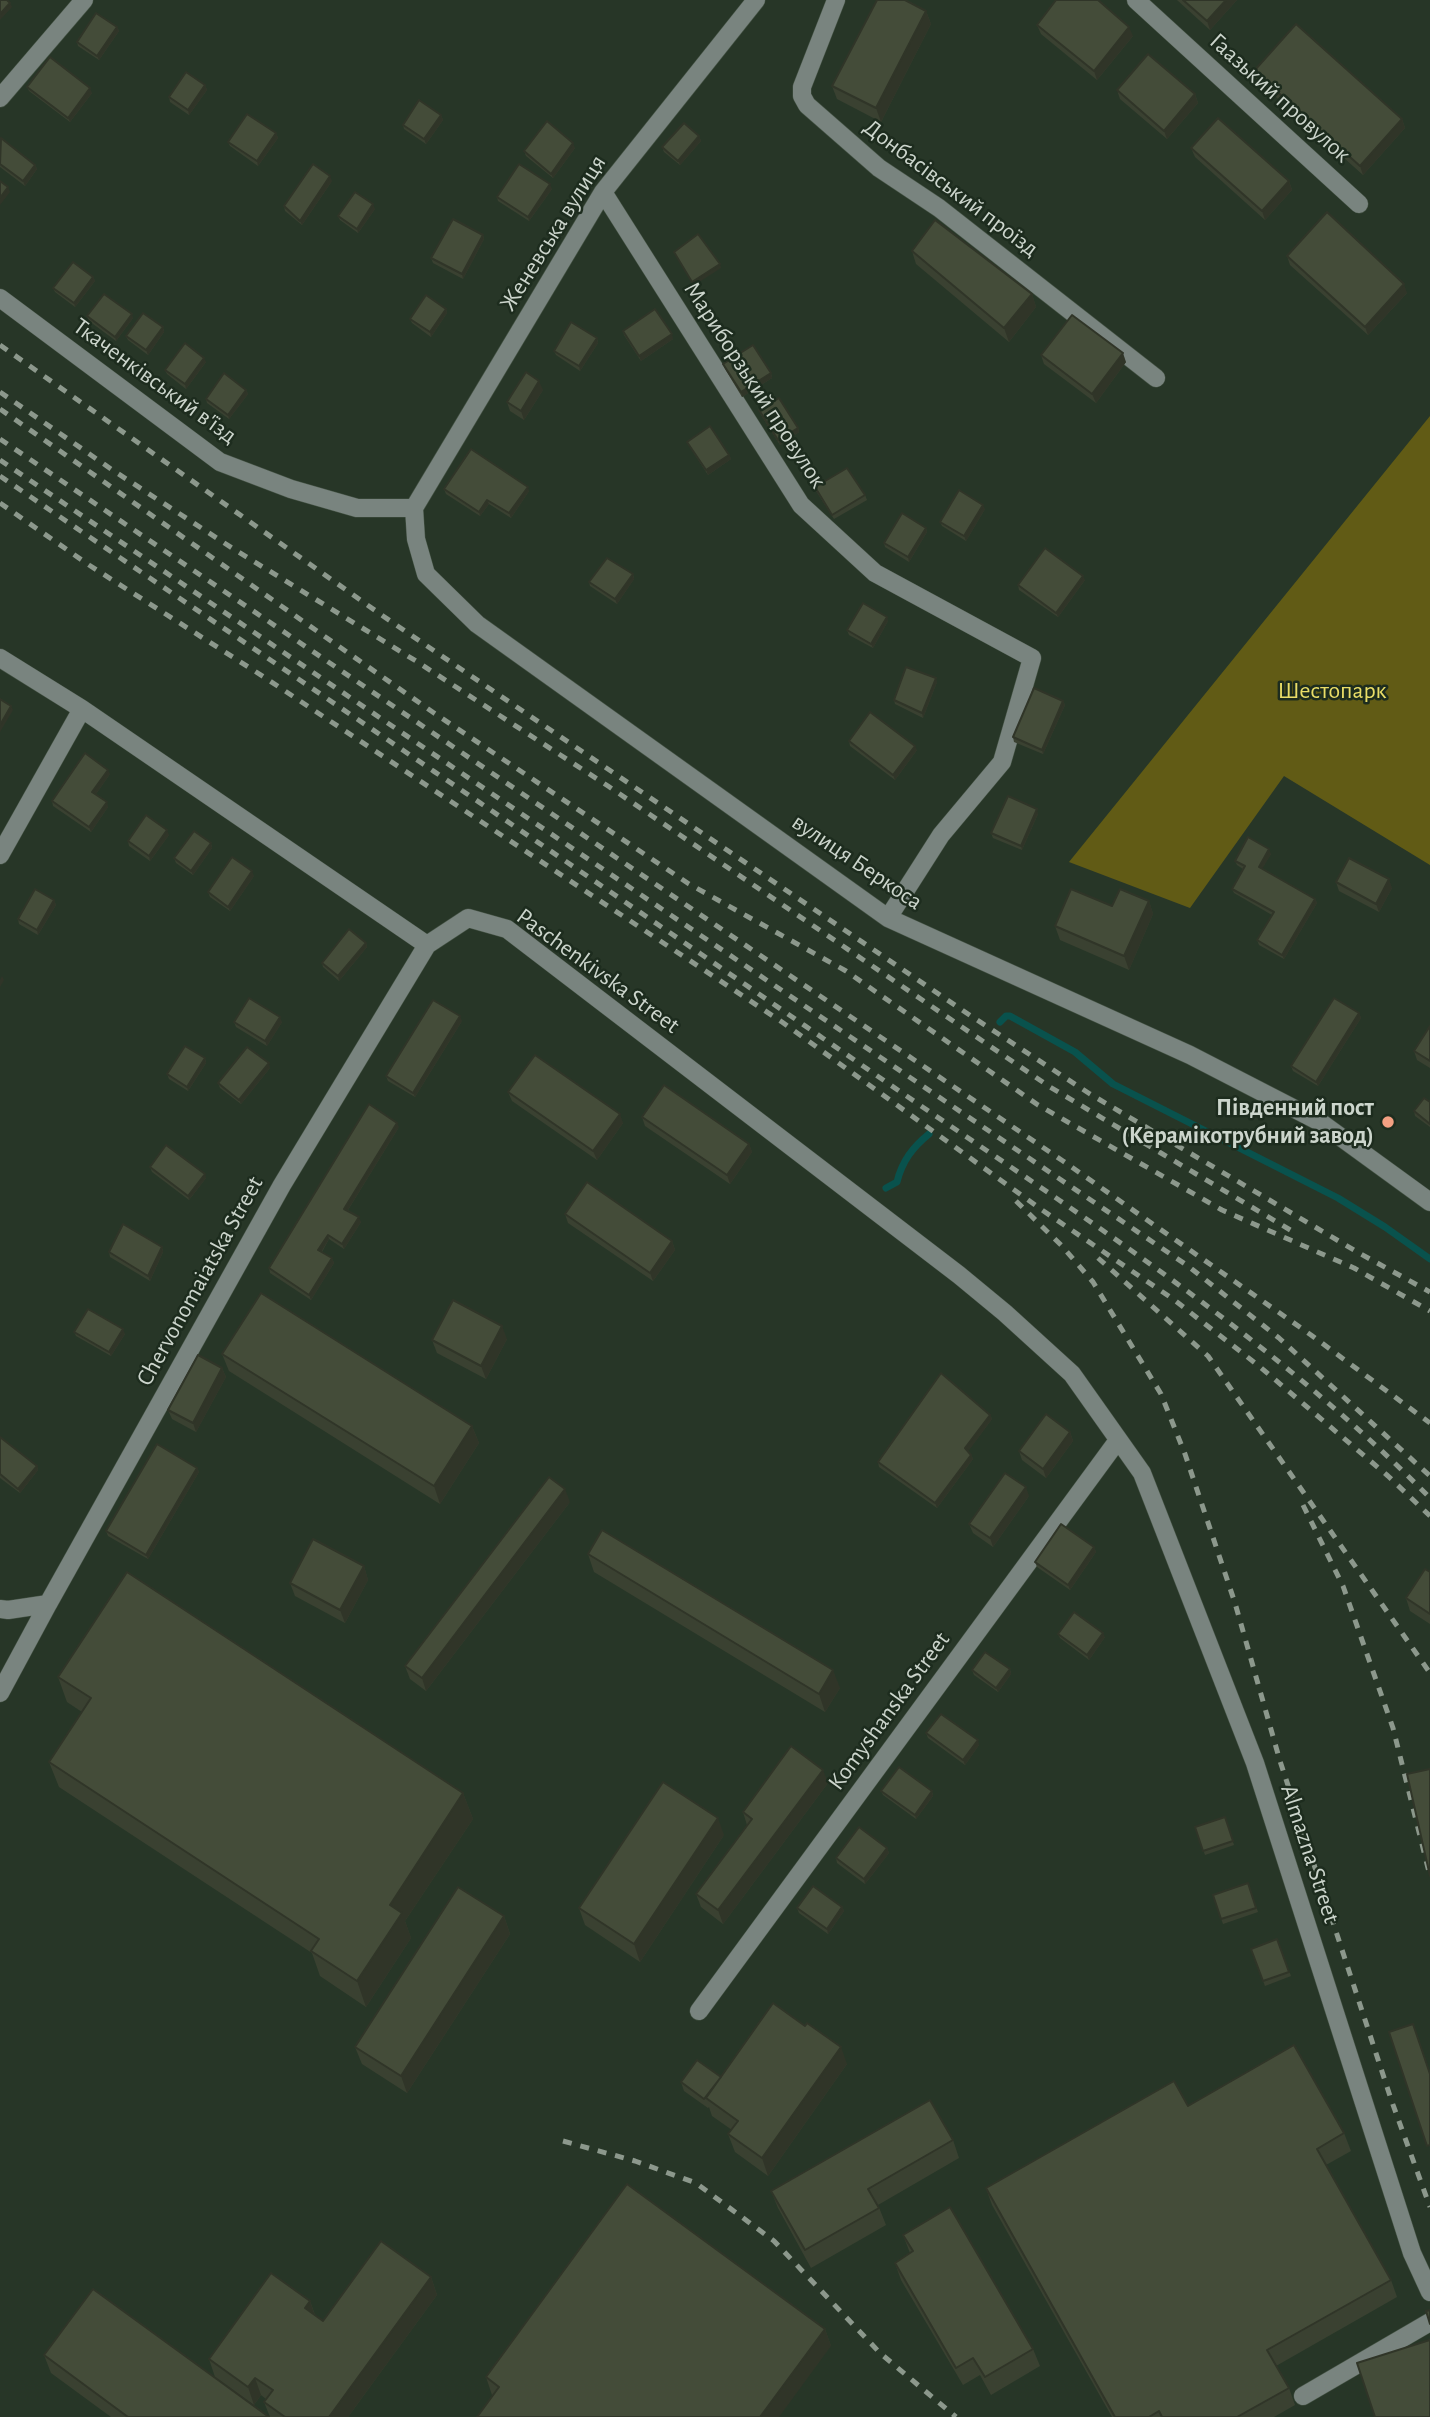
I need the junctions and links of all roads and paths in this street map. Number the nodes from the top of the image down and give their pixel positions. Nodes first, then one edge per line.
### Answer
1 (84, 0) edge
2 (756, 0) edge
3 (836, 0) edge
4 (1136, 0) edge
5 (0, 98) edge
6 (603, 192) junction
7 (1359, 204) dead end
8 (0, 298) edge
9 (1156, 377) dead end
10 (414, 509) junction
11 (0, 657) edge
12 (82, 709) junction
13 (0, 855) edge
14 (888, 918) junction
15 (427, 945) junction
16 (1430, 1202) edge
17 (1118, 1440) junction
18 (48, 1604) junction
19 (0, 1609) edge
20 (0, 1693) edge
21 (699, 2011) dead end
22 (1430, 2292) edge
23 (1430, 2322) edge
24 (1303, 2396) dead end

1 - 5 street
2 - 6 street, Женевська вулиця
3 - 9 street, Донбасівський проїзд
4 - 7 street, Гаазький провулок
6 - 10 street, Женевська вулиця
6 - 14 street, Мариборзький провулок
8 - 10 street, Ткаченківський в'їзд
10 - 14 street, вулиця Беркоса
11 - 12 street
12 - 13 street
12 - 15 street
14 - 16 street, вулиця Беркоса
15 - 17 street, Paschenkivska Street
15 - 18 street, Chervonomaiatska Street
17 - 21 street, Komyshanska Street
17 - 22 street, Almazna Street
18 - 19 street
18 - 20 street, Chervonomaiatska Street
23 - 24 street

